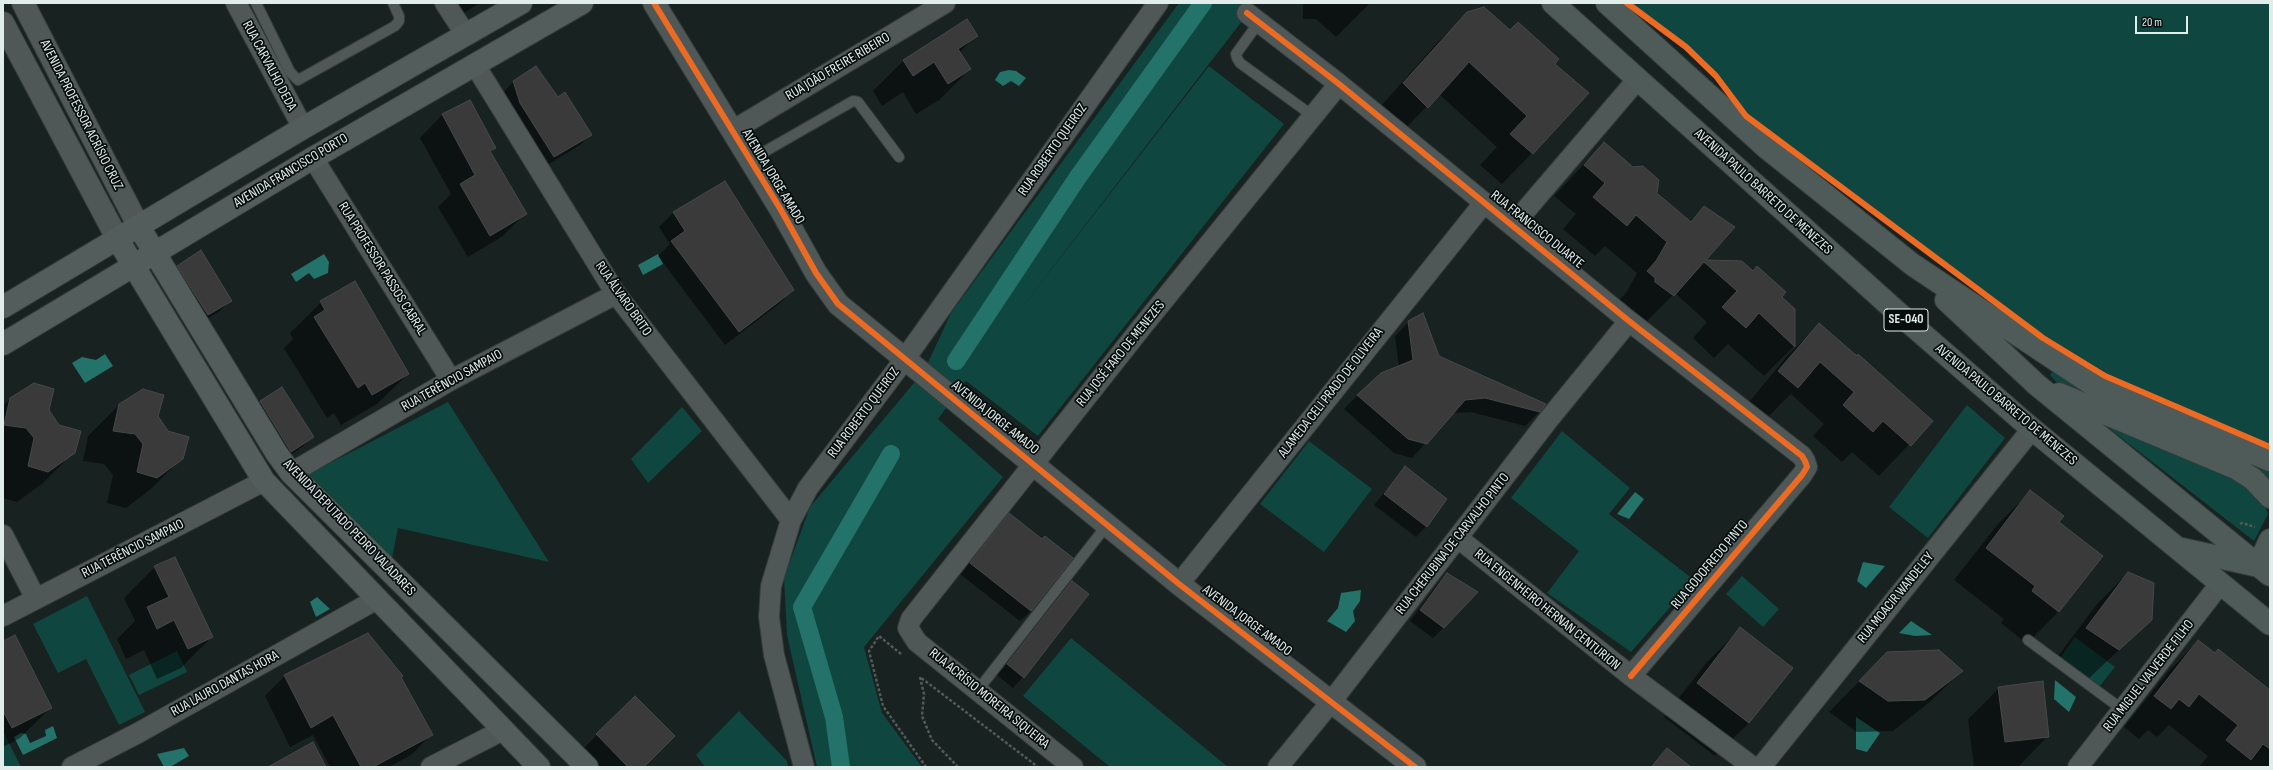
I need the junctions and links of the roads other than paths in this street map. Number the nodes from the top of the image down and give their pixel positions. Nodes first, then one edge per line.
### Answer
1 (23, 3) edge
2 (236, 3) edge
3 (256, 3) edge
4 (393, 3) edge
5 (446, 3) edge
6 (521, 3) edge
7 (582, 3) edge
8 (654, 3) edge
9 (945, 3) edge
10 (1158, 3) edge
11 (1553, 3) edge
12 (1607, 3) edge
13 (1253, 18) joint
14 (3, 23) edge
15 (466, 35) junction
16 (475, 65) junction
17 (1637, 80) junction
18 (1339, 84) junction
19 (1313, 116) junction
20 (303, 128) junction
21 (732, 131) junction
22 (899, 157) dead end
23 (313, 158) junction
24 (750, 160) junction
25 (1484, 203) junction
26 (1513, 225) junction
27 (139, 227) junction
28 (118, 240) junction
29 (156, 253) junction
30 (132, 266) junction
31 (1913, 266) junction
32 (616, 294) junction
33 (3, 307) edge
34 (1629, 322) junction
35 (3, 344) edge
36 (904, 360) junction
37 (451, 380) junction
38 (2037, 385) junction
39 (2032, 429) junction
40 (2265, 458) edge
41 (1033, 464) junction
42 (1807, 467) joint
43 (291, 473) junction
44 (264, 481) junction
45 (2270, 497) edge
46 (791, 520) junction
47 (1106, 525) junction
48 (3, 535) edge
49 (1458, 538) junction
50 (2270, 540) edge
51 (2180, 549) junction
52 (2266, 571) edge
53 (1179, 584) junction
54 (2220, 584) junction
55 (36, 599) junction
56 (377, 599) junction
57 (3, 616) edge
58 (2270, 624) edge
59 (908, 628) joint
60 (2028, 640) dead end
61 (1631, 676) junction
62 (978, 690) junction
63 (1331, 702) junction
64 (2123, 710) junction
65 (503, 730) junction
66 (72, 767) edge
67 (431, 767) edge
68 (539, 767) edge
69 (587, 767) edge
70 (804, 767) edge
71 (1073, 767) edge
72 (1278, 767) edge
73 (1415, 767) edge
74 (1753, 767) edge
75 (1761, 767) edge
76 (2078, 767) edge

1 - 27 street, AVENIDA PROFESSOR ACRÍSIO CRUZ
2 - 20 street, RUA CARVALHO DEDA
3 - 4 lane
5 - 15 street
6 - 15 main road
7 - 16 main road, AVENIDA FRANCISCO PORTO
8 - 21 street, AVENIDA JORGE AMADO
9 - 21 street, RUA JOÃO FREIRE RIBEIRO
10 - 36 street, RUA ROBERTO QUEIROZ
11 - 17 main road, AVENIDA PAULO BARRETO DE MENEZES / SE-040
12 - 31 main road, SE-040
13 - 18 street, RUA FRANCISCO DUARTE
13 - 19 lane
14 - 28 street, AVENIDA PROFESSOR ACRÍSIO CRUZ
15 - 20 main road
16 - 23 main road, AVENIDA FRANCISCO PORTO
16 - 32 street, RUA ÁLVARO BRITO
17 - 26 street
17 - 39 main road, AVENIDA PAULO BARRETO DE MENEZES / SE-040
18 - 19 street, RUA JOSÉ FARO DE MENEZES
18 - 25 street, RUA FRANCISCO DUARTE
19 - 41 street, RUA JOSÉ FARO DE MENEZES
20 - 27 main road
21 - 24 street, AVENIDA JORGE AMADO
22 - 24 lane
23 - 29 main road, AVENIDA FRANCISCO PORTO
23 - 37 street, RUA PROFESSOR PASSOS CABRAL
24 - 36 street, AVENIDA JORGE AMADO
25 - 26 street, RUA FRANCISCO DUARTE
25 - 53 street, ALAMEDA CELI PRADO DE OLIVEIRA
26 - 34 street, RUA FRANCISCO DUARTE
27 - 28 main road
27 - 29 main road, AVENIDA DEPUTADO PEDRO VALADARES
28 - 30 main road, AVENIDA DEPUTADO PEDRO VALADARES
28 - 33 main road
29 - 30 main road, AVENIDA FRANCISCO PORTO
29 - 43 main road, AVENIDA DEPUTADO PEDRO VALADARES
30 - 35 main road, AVENIDA FRANCISCO PORTO
30 - 44 main road, AVENIDA DEPUTADO PEDRO VALADARES
31 - 38 main road, SE-040
31 - 40 main road, SE-040
32 - 37 street, RUA TERÊNCIO SAMPAIO
32 - 46 street, RUA ÁLVARO BRITO
34 - 42 street, RUA FRANCISCO DUARTE
34 - 49 street, RUA CHERUBINA DE CARVALHO PINTO
36 - 41 street, AVENIDA JORGE AMADO
36 - 46 street, RUA ROBERTO QUEIROZ
37 - 43 street, RUA TERÊNCIO SAMPAIO
38 - 45 main road
38 - 52 main road, SE-040
39 - 51 main road, AVENIDA PAULO BARRETO DE MENEZES / SE-040
39 - 75 street, RUA MOACIR WANDELEY
41 - 47 street, AVENIDA JORGE AMADO
41 - 59 street, RUA JOSÉ FARO DE MENEZES
42 - 61 street, RUA GODOFREDO PINTO
43 - 69 main road, AVENIDA DEPUTADO PEDRO VALADARES
44 - 55 street, RUA TERÊNCIO SAMPAIO
44 - 56 main road, AVENIDA DEPUTADO PEDRO VALADARES
46 - 70 street, RUA ROBERTO QUEIROZ
47 - 53 street, AVENIDA JORGE AMADO
47 - 62 lane
48 - 55 street
49 - 61 street, RUA ENGENHEIRO HERNAN CENTURION
49 - 63 street, RUA CHERUBINA DE CARVALHO PINTO
50 - 52 main road
51 - 52 main road
51 - 54 main road, AVENIDA PAULO BARRETO DE MENEZES / SE-040
53 - 63 street, AVENIDA JORGE AMADO
54 - 58 main road, AVENIDA PAULO BARRETO DE MENEZES / SE-040
54 - 64 street, RUA MIGUEL VALVERDE FILHO
55 - 57 street, RUA TERÊNCIO SAMPAIO
56 - 65 main road, AVENIDA DEPUTADO PEDRO VALADARES
56 - 66 street, RUA LAURO DANTAS HORA
59 - 62 street, RUA ACRÍSIO MOREIRA SIQUEIRA
60 - 64 lane
61 - 74 street, RUA ENGENHEIRO HERNAN CENTURION
62 - 71 street, RUA ACRÍSIO MOREIRA SIQUEIRA
63 - 72 street, RUA CHERUBINA DE CARVALHO PINTO
63 - 73 street, AVENIDA JORGE AMADO
64 - 76 street, RUA MIGUEL VALVERDE FILHO
65 - 67 street
65 - 68 main road, AVENIDA DEPUTADO PEDRO VALADARES

